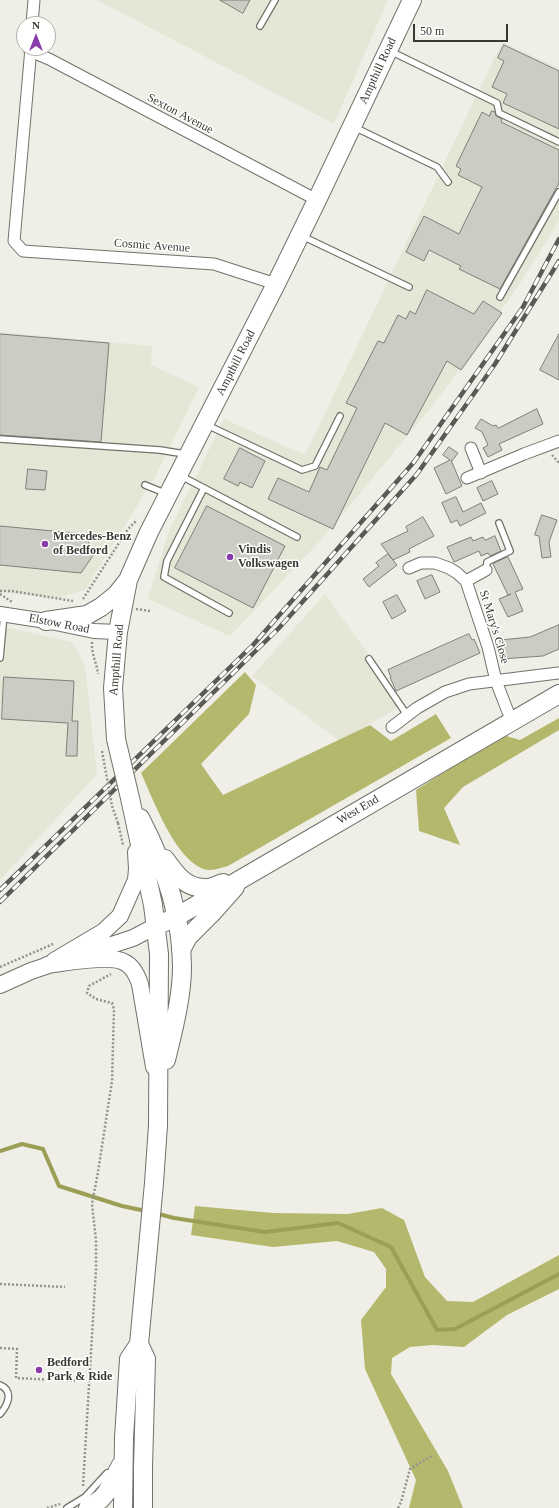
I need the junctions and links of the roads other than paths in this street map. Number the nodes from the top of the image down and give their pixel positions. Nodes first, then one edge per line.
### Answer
1 (34, 0) edge
2 (275, 0) edge
3 (412, 0) edge
4 (33, 16) edge
5 (260, 26) dead end
6 (388, 50) junction
7 (29, 56) edge
8 (43, 56) edge
9 (352, 126) junction
10 (559, 142) edge
11 (448, 182) dead end
12 (559, 192) edge
13 (318, 200) junction
14 (300, 235) junction
15 (276, 284) junction
16 (408, 287) dead end
17 (500, 297) dead end
18 (340, 416) dead end
19 (205, 424) junction
20 (0, 439) edge
21 (559, 441) edge
22 (471, 448) dead end
23 (189, 455) junction
24 (481, 473) junction
25 (179, 475) junction
26 (467, 478) dead end
27 (145, 485) dead end
28 (204, 488) junction
29 (169, 495) junction
30 (499, 523) dead end
31 (297, 538) dead end
32 (409, 568) dead end
33 (486, 570) joint
34 (128, 580) junction
35 (466, 581) junction
36 (229, 613) dead end
37 (2, 614) edge
38 (46, 621) junction
39 (118, 632) junction
40 (0, 658) edge
41 (369, 659) dead end
42 (558, 673) dead end
43 (496, 681) junction
44 (559, 694) edge
45 (407, 715) junction
46 (513, 721) junction
47 (392, 727) dead end
48 (130, 798) junction
49 (149, 835) junction
50 (244, 876) junction
51 (176, 917) junction
52 (156, 926) junction
53 (181, 950) junction
54 (47, 965) junction
55 (0, 985) edge
56 (158, 1090) junction
57 (139, 1344) junction
58 (0, 1385) edge
59 (0, 1414) edge
60 (119, 1455) junction
61 (67, 1508) edge
62 (88, 1508) edge
63 (123, 1508) edge
64 (143, 1508) edge

1 - 4 street
2 - 5 lane
3 - 6 main road, Ampthill Road
6 - 9 main road, Ampthill Road
6 - 10 lane
7 - 15 street, Cosmic Avenue
8 - 13 street, Sexton Avenue
9 - 11 lane
9 - 13 main road, Ampthill Road
12 - 17 lane
13 - 14 main road, Ampthill Road
14 - 15 main road, Ampthill Road
14 - 16 lane
15 - 19 main road, Ampthill Road
18 - 19 lane
19 - 23 main road, Ampthill Road
20 - 23 lane
21 - 24 street
22 - 24 street
23 - 25 main road, Ampthill Road
24 - 26 street
25 - 28 lane
25 - 29 main road, Ampthill Road
27 - 29 lane
28 - 31 lane
28 - 36 lane
29 - 34 main road, Ampthill Road
30 - 33 lane
32 - 35 street, St Mary's Close
33 - 35 street, St Mary's Close
34 - 38 main road
34 - 39 main road, Ampthill Road
35 - 43 street, St Mary's Close
37 - 38 street, Elstow Road
37 - 40 lane
38 - 39 street, Elstow Road
39 - 48 main road, Ampthill Road, bridge
41 - 45 lane
42 - 43 street, St Mary's Close
43 - 45 street, St Mary's Close
43 - 46 street
44 - 46 main road, West End
45 - 47 street, St Mary's Close
46 - 50 main road, West End
48 - 49 main road
48 - 52 main road
48 - 54 main road
49 - 50 main road
49 - 51 main road
50 - 51 main road, West End
50 - 53 main road
51 - 52 main road, West End
51 - 53 main road
52 - 54 main road
52 - 56 main road
53 - 56 main road
54 - 55 main road
54 - 56 main road
56 - 57 main road
57 - 60 main road
57 - 64 main road
58 - 59 lane
60 - 61 lane
60 - 62 main road
60 - 63 main road

